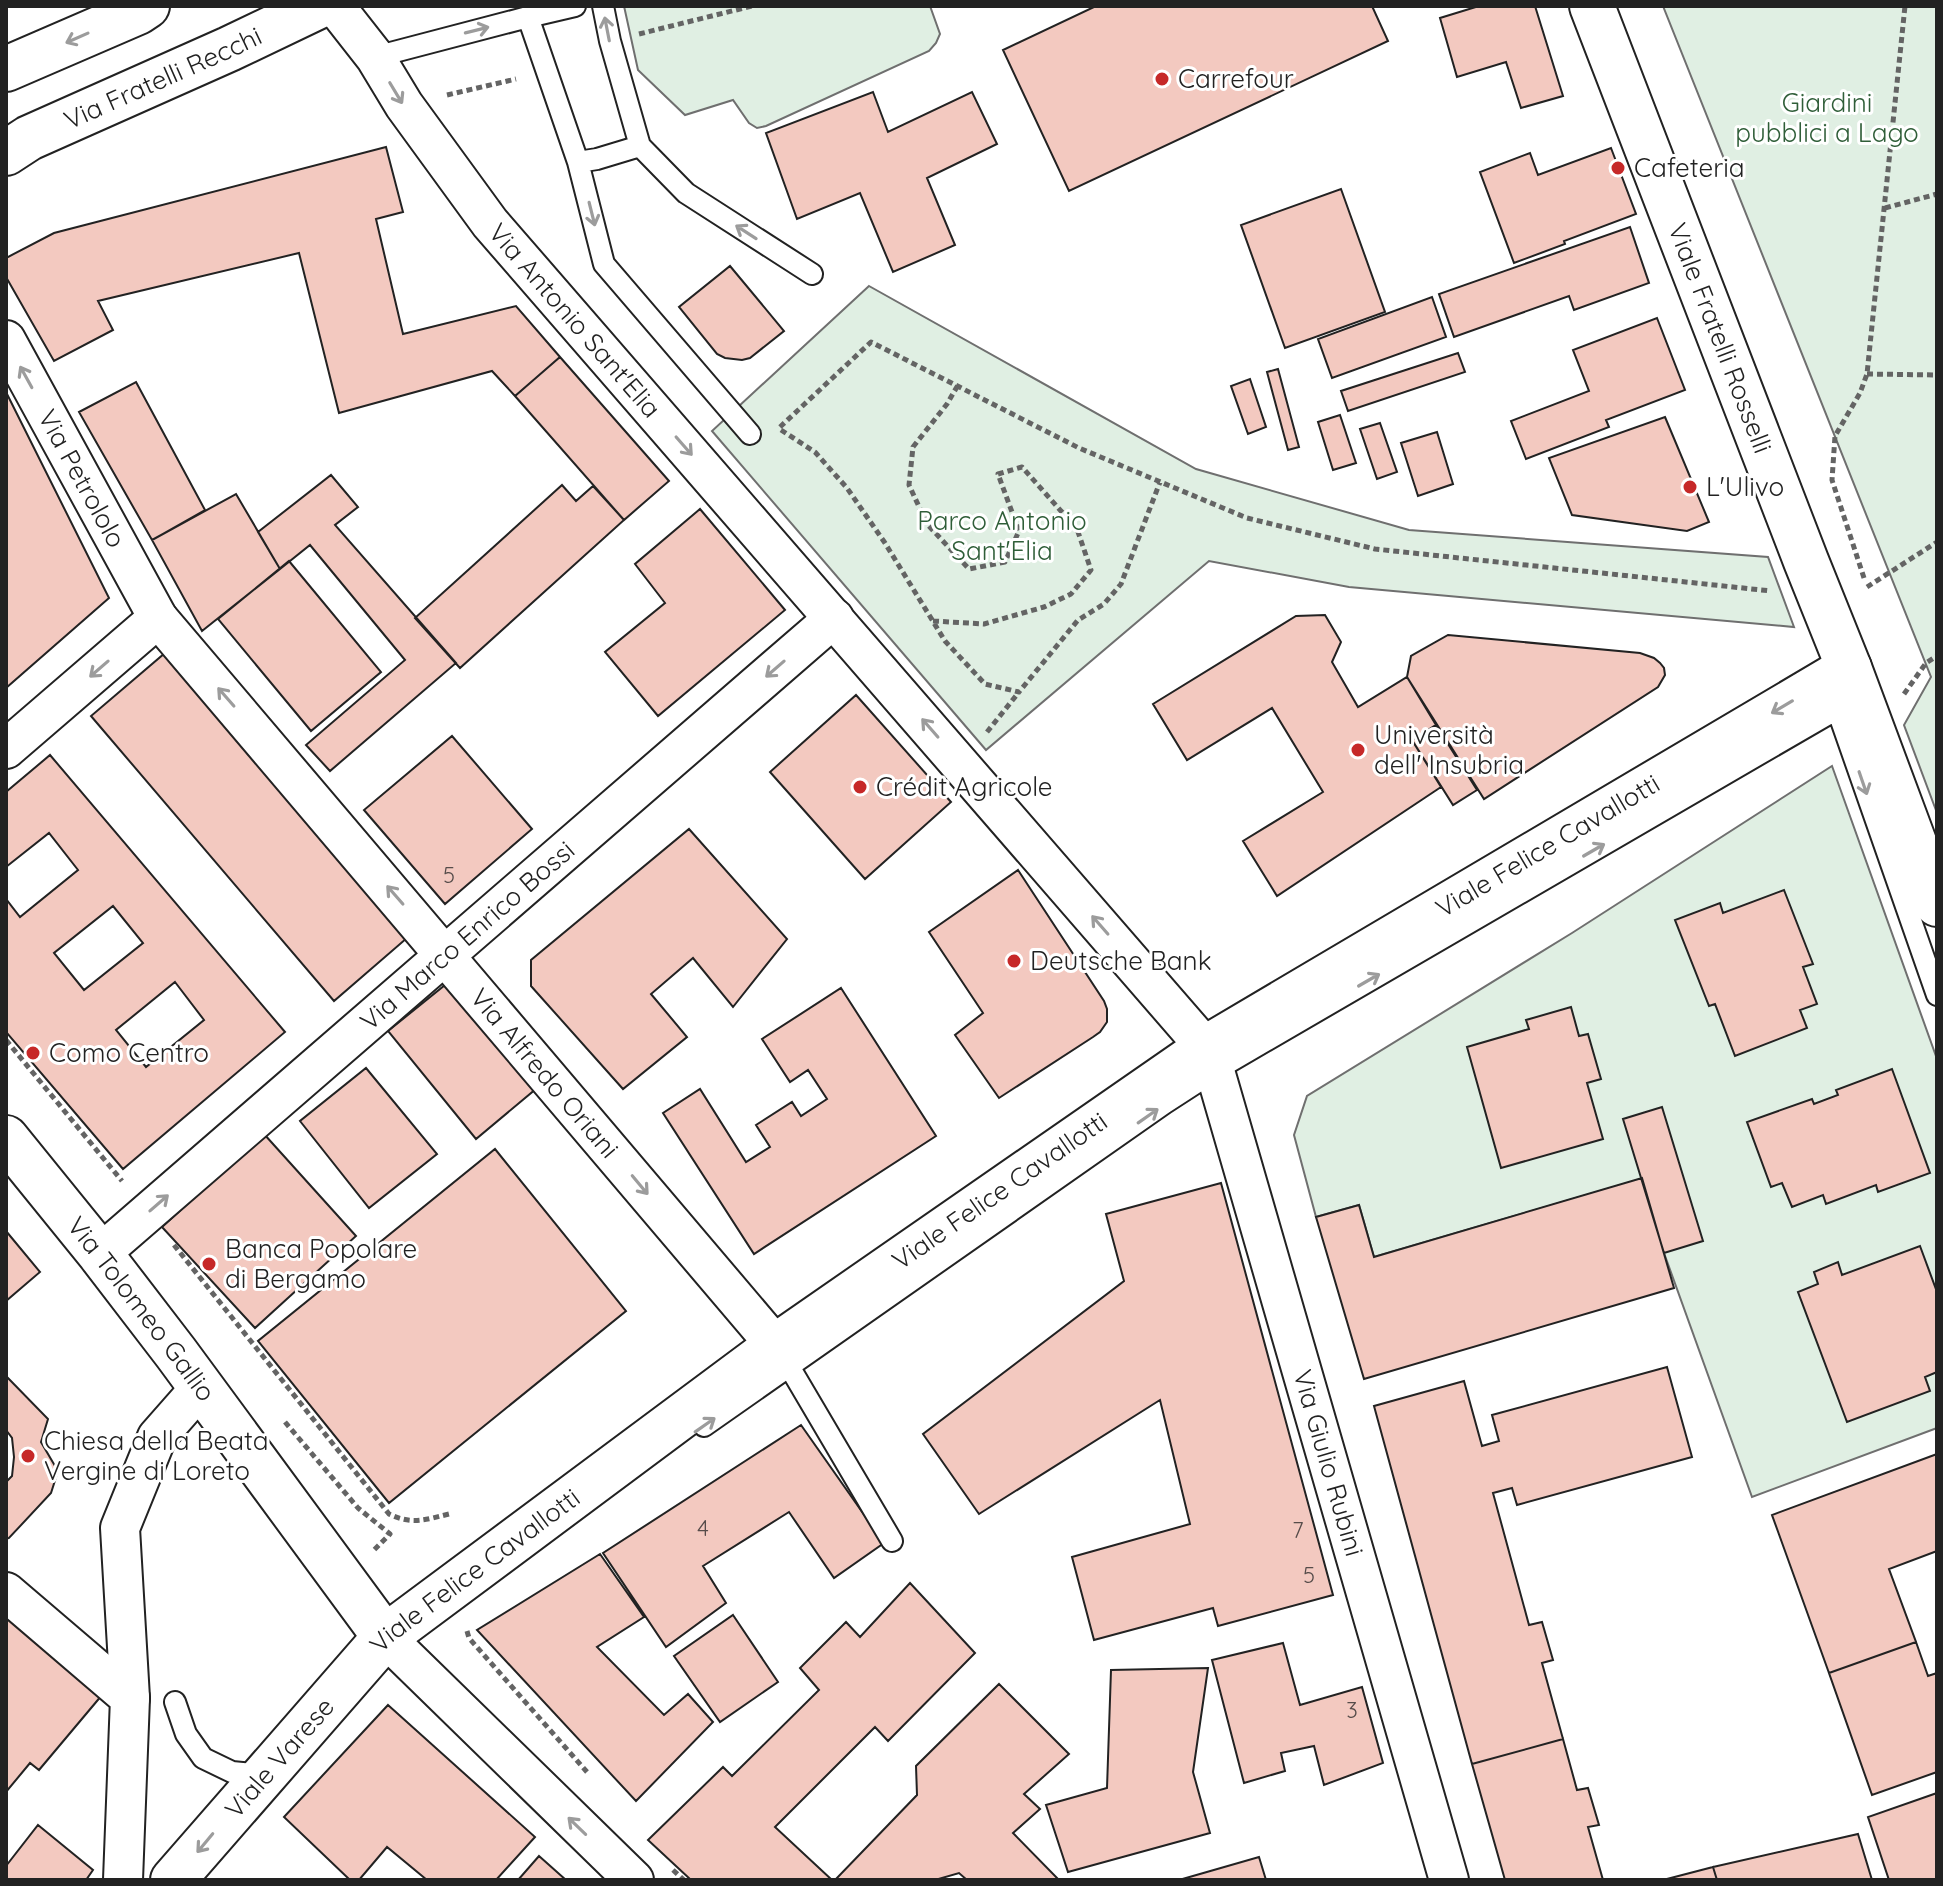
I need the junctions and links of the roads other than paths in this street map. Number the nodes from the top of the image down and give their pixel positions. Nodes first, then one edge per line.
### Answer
1 (147, 6) edge
2 (319, 6) edge
3 (335, 6) edge
4 (575, 6) edge
5 (603, 6) edge
6 (1592, 6) edge
7 (528, 17) junction
8 (375, 57) junction
9 (6, 69) edge
10 (640, 146) junction
11 (6, 153) edge
12 (578, 162) junction
13 (812, 274) dead end
14 (6, 340) edge
15 (750, 434) dead end
16 (158, 618) junction
17 (834, 618) junction
18 (1849, 668) junction
19 (1837, 709) junction
20 (6, 749) edge
21 (1937, 904) edge
22 (445, 954) junction
23 (1937, 995) edge
24 (1210, 1059) junction
25 (6, 1138) edge
26 (100, 1254) junction
27 (783, 1356) junction
28 (201, 1387) junction
29 (686, 1439) dead end
30 (648, 1466) dead end
31 (892, 1541) dead end
32 (6, 1592) edge
33 (385, 1637) junction
34 (130, 1698) junction
35 (175, 1702) dead end
36 (264, 1775) junction
37 (123, 1880) edge
38 (173, 1880) edge
39 (634, 1880) edge
40 (1449, 1880) edge

1 -> 9 street
2 - 11 street, Via Fratelli Recchi
3 - 8 street, Via Antonio Sant'Elia
4 - 7 lane
10 -> 5 lane
6 - 18 street, Viale Fratelli Rosselli
8 -> 7 lane
7 - 12 lane
8 -> 17 street, Via Antonio Sant'Elia
10 - 12 lane
13 -> 10 lane
12 -> 15 lane
16 -> 14 street, Via Petrololo
16 -> 20 street
22 -> 16 street, Via Alfredo Oriani
17 -> 22 street, Via Marco Enrico Bossi
24 -> 17 street, Via Antonio Sant'Elia
18 - 19 lane
18 - 21 street, Viale Fratelli Rosselli
18 -> 24 street, Viale Felice Cavallotti
19 -> 23 lane
24 -> 19 lane, Viale Felice Cavallotti
26 -> 22 street, Via Marco Enrico Bossi
22 -> 27 street, Via Alfredo Oriani
24 - 27 street, Viale Felice Cavallotti
24 - 40 street, Via Giulio Rubini
25 - 26 street, Via Tolomeo Gallio
26 - 28 street, Via Tolomeo Gallio
29 -> 27 lane, Viale Felice Cavallotti
27 - 31 lane
27 - 33 street, Viale Felice Cavallotti
28 - 33 street, Via Tolomeo Gallio
28 - 34 street
30 - 33 lane, Viale Felice Cavallotti
32 - 34 street
33 - 36 street, Viale Varese
39 -> 33 street
34 - 37 street
35 - 36 lane
36 -> 38 street, Viale Varese

